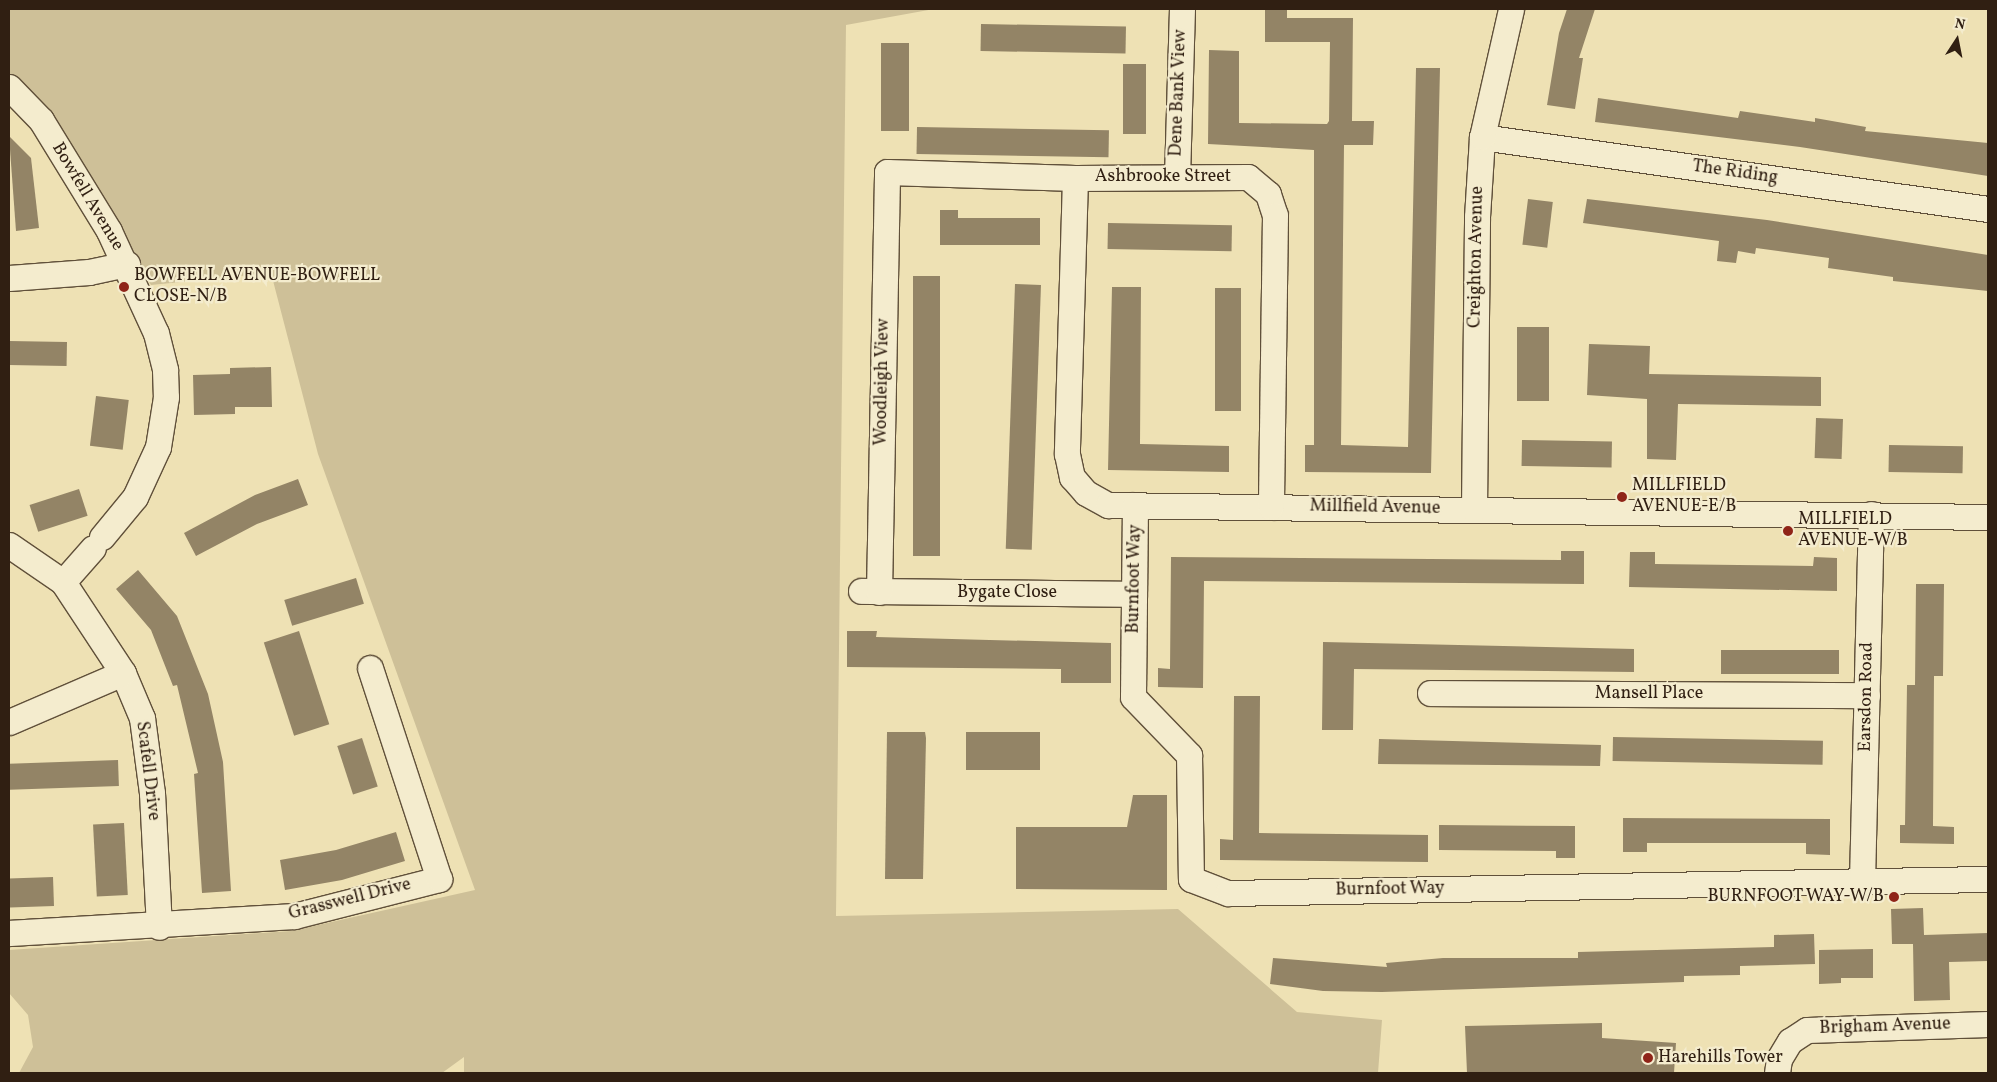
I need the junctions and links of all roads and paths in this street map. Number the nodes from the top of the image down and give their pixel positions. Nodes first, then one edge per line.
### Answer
1 (1182, 9) edge
2 (1511, 9) edge
3 (9, 87) edge
4 (1482, 137) junction
5 (887, 172) joint
6 (1177, 177) junction
7 (1075, 178) junction
8 (1988, 210) edge
9 (127, 264) junction
10 (9, 278) edge
11 (1135, 505) junction
12 (1271, 507) junction
13 (1474, 509) junction
14 (1871, 514) junction
15 (1988, 517) edge
16 (9, 545) edge
17 (63, 582) junction
18 (870, 592) joint
19 (1134, 594) junction
20 (370, 668) dead end
21 (123, 672) junction
22 (1430, 693) dead end
23 (1867, 695) junction
24 (9, 722) edge
25 (1988, 879) edge
26 (1862, 880) junction
27 (159, 926) junction
28 (9, 933) edge
29 (1988, 1024) edge
30 (1777, 1073) edge

1 - 6 street, Dene Bank View
2 - 4 street, Creighton Avenue
3 - 9 street, Bowfell Avenue
4 - 8 street, The Riding
4 - 13 street, Creighton Avenue
5 - 7 street, Ashbrooke Street
5 - 18 street, Woodleigh View
6 - 7 street, Ashbrooke Street
6 - 12 street, Ashbrooke Street
7 - 11 street, Millfield Avenue
9 - 10 street
9 - 17 street, Bowfell Avenue
11 - 12 street, Millfield Avenue
11 - 19 street, Burnfoot Way
12 - 13 street, Millfield Avenue
13 - 14 street, Millfield Avenue
14 - 15 street, Millfield Avenue
14 - 23 street, Earsdon Road
16 - 17 street, Scafell Drive
17 - 21 street, Scafell Drive
18 - 19 street, Bygate Close
19 - 26 street, Burnfoot Way
20 - 27 street, Grasswell Drive
21 - 24 street
21 - 27 street, Scafell Drive
22 - 23 street, Mansell Place
23 - 26 street, Earsdon Road
25 - 26 street, Burnfoot Way
27 - 28 street, Grasswell Drive
29 - 30 street, Brigham Avenue

